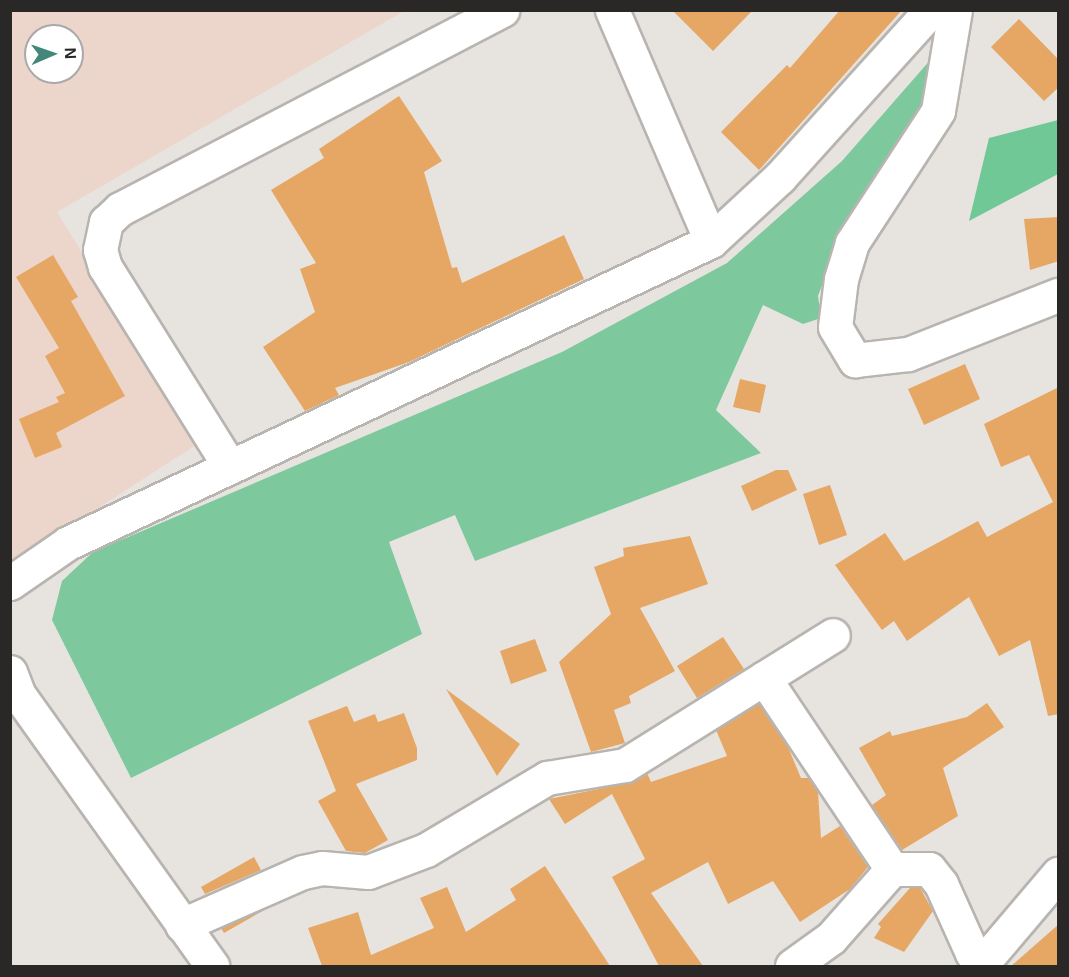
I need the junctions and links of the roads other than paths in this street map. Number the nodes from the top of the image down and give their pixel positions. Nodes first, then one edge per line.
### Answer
1 (502, 10) edge
2 (612, 10) edge
3 (932, 10) edge
4 (955, 10) edge
5 (711, 241) junction
6 (1059, 295) edge
7 (230, 467) junction
8 (10, 583) edge
9 (833, 635) dead end
10 (10, 672) edge
11 (764, 678) junction
12 (892, 869) junction
13 (1059, 874) edge
14 (182, 925) junction
15 (981, 965) edge
16 (212, 966) edge
17 (792, 966) edge

1 - 7 street
2 - 5 street
3 - 5 street
4 - 6 street
5 - 7 street
7 - 8 street
9 - 11 street
10 - 14 street
11 - 12 street
11 - 14 street
12 - 15 street
12 - 17 street
13 - 15 street
14 - 16 street

